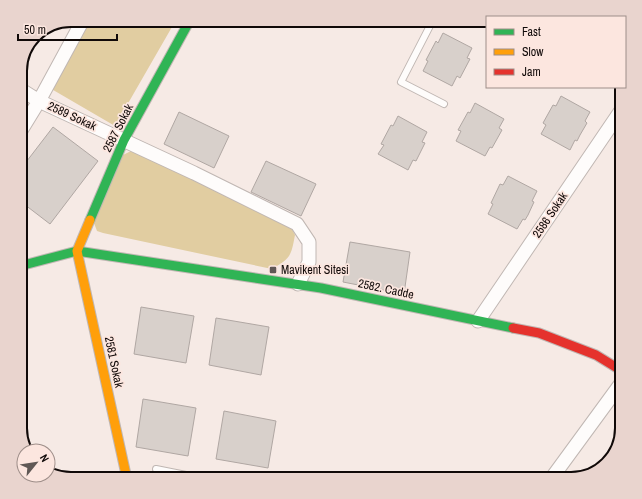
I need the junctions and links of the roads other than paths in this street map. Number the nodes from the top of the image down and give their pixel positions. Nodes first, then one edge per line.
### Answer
1 (79, 27) edge
2 (186, 27) edge
3 (429, 27) edge
4 (27, 94) edge
5 (38, 101) junction
6 (444, 104) dead end
7 (615, 119) edge
8 (27, 120) edge
9 (124, 140) junction
10 (77, 251) junction
11 (27, 264) edge
12 (298, 284) junction
13 (478, 321) junction
14 (615, 367) edge
15 (615, 392) edge
16 (156, 469) dead end
17 (125, 472) edge
18 (171, 472) edge
19 (556, 472) edge

1 - 5 street
2 - 9 street, 2587 Sokak
3 - 6 lane
4 - 5 street, 2589 Sokak
5 - 8 street
5 - 9 street, 2589 Sokak
7 - 13 street, 2586 Sokak
9 - 10 street, 2587 Sokak
9 - 12 street, 2589 Sokak
10 - 11 street, 2582. Cadde
10 - 12 street, 2582. Cadde
10 - 17 street, 2581 Sokak
12 - 13 street, 2582. Cadde
13 - 14 street, 2582. Cadde
15 - 19 street
16 - 18 lane

